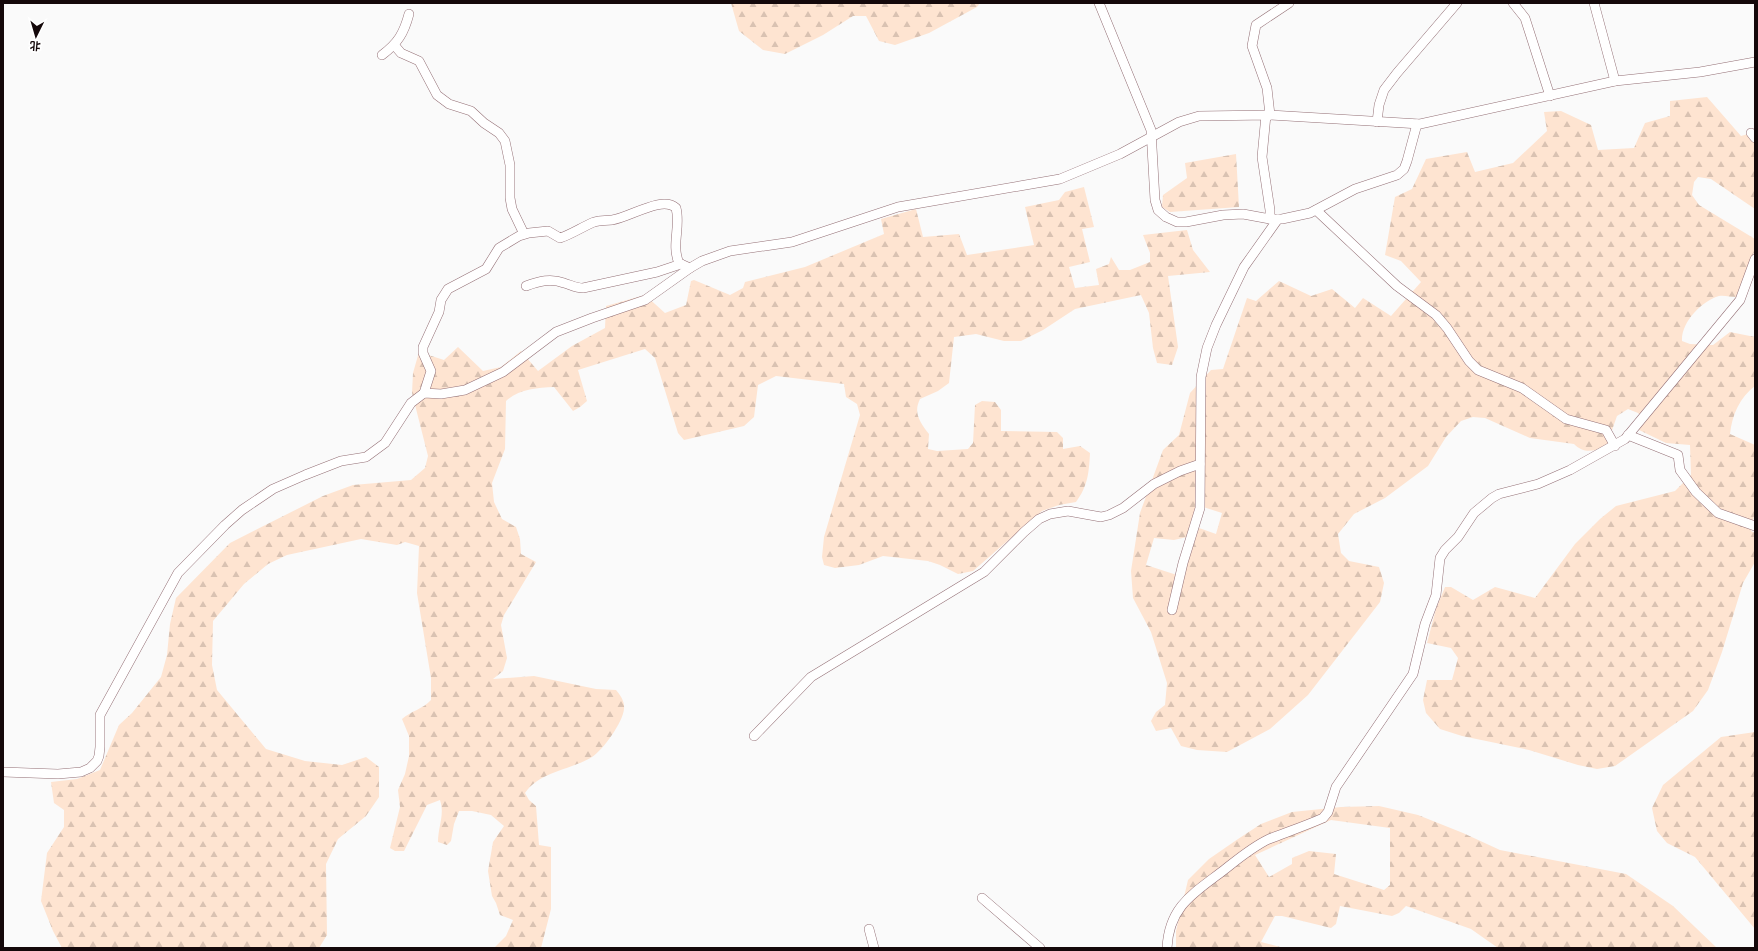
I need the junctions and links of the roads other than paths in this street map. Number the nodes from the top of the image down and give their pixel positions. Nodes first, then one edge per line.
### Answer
1 (1099, 3) edge
2 (1290, 3) edge
3 (1457, 3) edge
4 (1513, 3) edge
5 (1594, 3) edge
6 (409, 14) dead end
7 (395, 46) junction
8 (382, 55) dead end
9 (1755, 62) edge
10 (1615, 81) junction
11 (1550, 96) junction
12 (1268, 115) junction
13 (1377, 122) junction
14 (1417, 124) junction
15 (1150, 138) junction
16 (1316, 210) junction
17 (1274, 219) junction
18 (524, 234) junction
19 (1755, 259) edge
20 (681, 264) junction
21 (690, 268) junction
22 (526, 286) dead end
23 (424, 393) junction
24 (1628, 435) junction
25 (1616, 446) junction
26 (1200, 464) junction
27 (1755, 526) edge
28 (1172, 610) dead end
29 (754, 736) dead end
30 (3, 772) edge
31 (982, 898) dead end
32 (869, 929) dead end
33 (874, 948) edge
34 (1040, 948) edge
35 (1167, 948) edge

1 - 15 street
2 - 12 street
3 - 13 street
4 - 11 street
5 - 10 street
6 - 7 street
7 - 8 street
7 - 18 street
9 - 10 street
10 - 11 street
11 - 14 street
12 - 13 street
12 - 15 street
12 - 17 street
13 - 14 street
14 - 16 street
15 - 17 street
15 - 21 street
16 - 17 street
16 - 25 street
17 - 26 street
18 - 20 street
18 - 23 street
19 - 24 street
20 - 21 street
20 - 22 street
21 - 23 street
23 - 30 street
24 - 25 street
24 - 27 street
25 - 35 street
26 - 28 street
26 - 29 street
31 - 34 street
32 - 33 street

